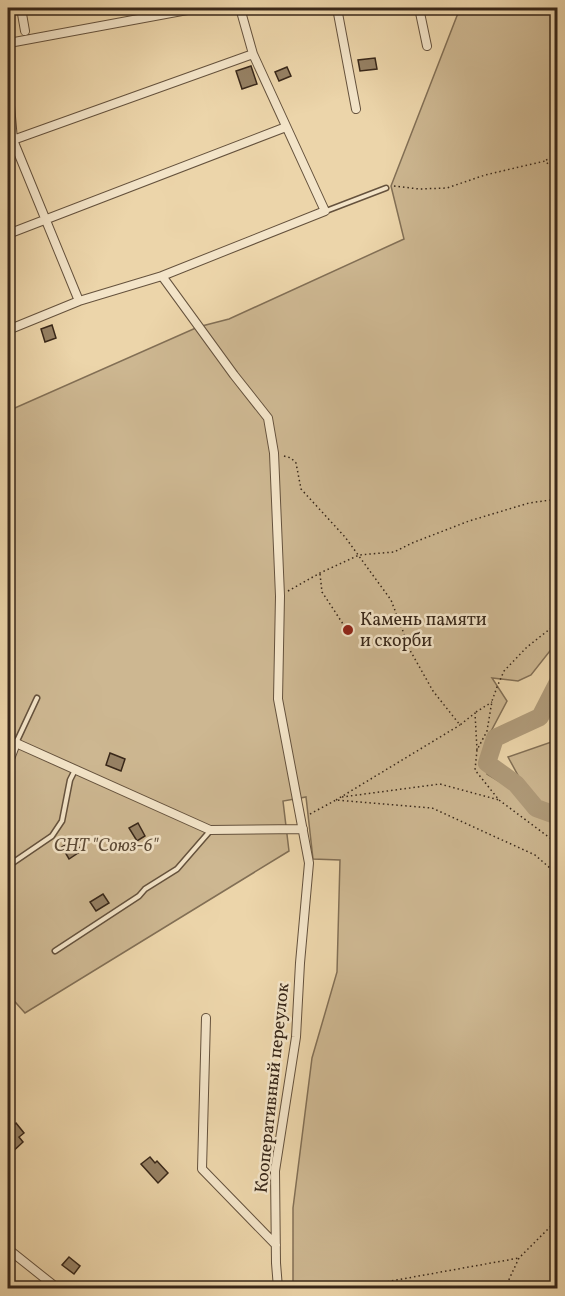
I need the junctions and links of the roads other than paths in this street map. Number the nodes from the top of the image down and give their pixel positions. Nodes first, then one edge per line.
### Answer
1 (21, 8) edge
2 (198, 8) edge
3 (240, 8) edge
4 (337, 8) edge
5 (419, 8) edge
6 (25, 31) dead end
7 (426, 46) dead end
8 (252, 54) junction
9 (356, 110) dead end
10 (286, 127) junction
11 (10, 141) edge
12 (389, 187) road end
13 (325, 211) junction
14 (45, 218) junction
15 (8, 234) edge
16 (162, 276) junction
17 (80, 302) junction
18 (8, 330) edge
19 (37, 698) dead end
20 (8, 739) edge
21 (16, 743) junction
22 (8, 764) edge
23 (76, 770) junction
24 (303, 829) junction
25 (210, 830) junction
26 (8, 867) edge
27 (55, 951) dead end
28 (206, 1018) dead end
29 (276, 1245) junction
30 (8, 1249) edge
31 (57, 1288) edge
32 (279, 1288) edge

1 - 6 street
2 - 11 street
3 - 8 street
4 - 9 street
5 - 7 street
8 - 10 street
8 - 11 street
10 - 13 street
10 - 14 street
11 - 14 street
12 - 13 lane
13 - 16 street
14 - 15 street
14 - 17 street
16 - 17 street
16 - 24 street, Кооперативный переулок
17 - 18 street
19 - 21 lane
20 - 21 lane
21 - 22 street
21 - 23 street
23 - 25 street
23 - 26 lane
24 - 25 street
24 - 29 street, Кооперативный переулок
25 - 27 lane
28 - 29 street
29 - 32 street, Кооперативный переулок
30 - 31 street

